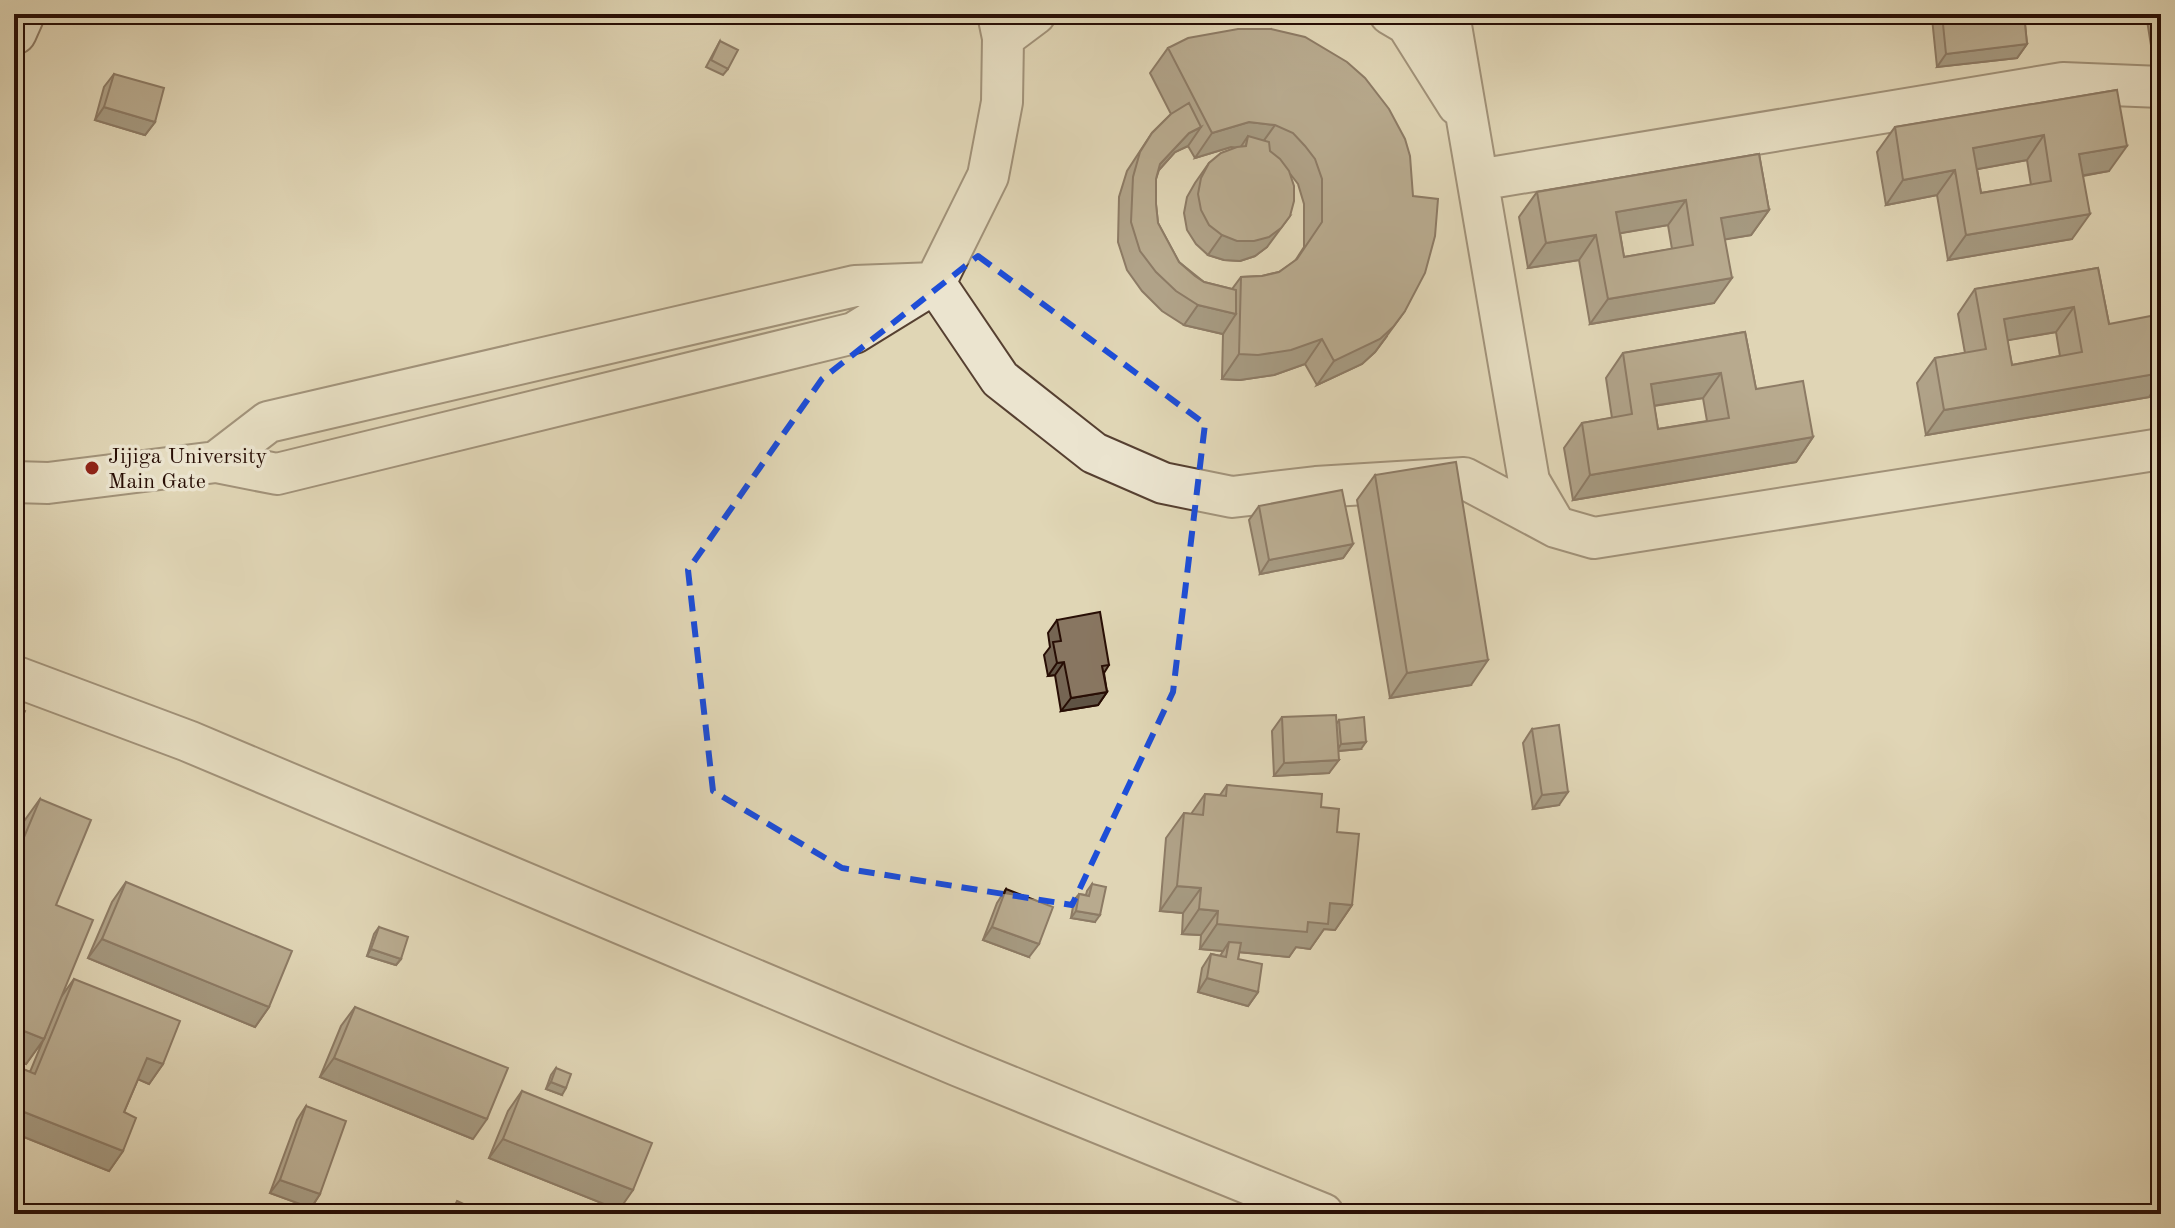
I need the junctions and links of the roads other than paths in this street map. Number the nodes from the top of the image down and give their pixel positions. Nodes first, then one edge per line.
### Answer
1 (22, 14) edge
2 (1035, 14) edge
3 (1390, 14) edge
4 (1449, 14) edge
5 (1000, 26) edge
6 (14, 32) edge
7 (2161, 87) edge
8 (1468, 120) junction
9 (1478, 180) junction
10 (935, 283) junction
11 (2161, 449) edge
12 (216, 462) junction
13 (14, 482) edge
14 (1556, 527) junction
15 (14, 676) edge
16 (1249, 1200) edge
17 (1323, 1214) edge

1 - 6 main road
2 - 5 street
3 - 8 street
4 - 8 street
5 - 10 street
7 - 9 street
8 - 9 street
9 - 14 street
10 - 12 street
10 - 12 street
10 - 14 street
11 - 14 street
12 - 13 street
15 - 16 street
16 - 17 street

